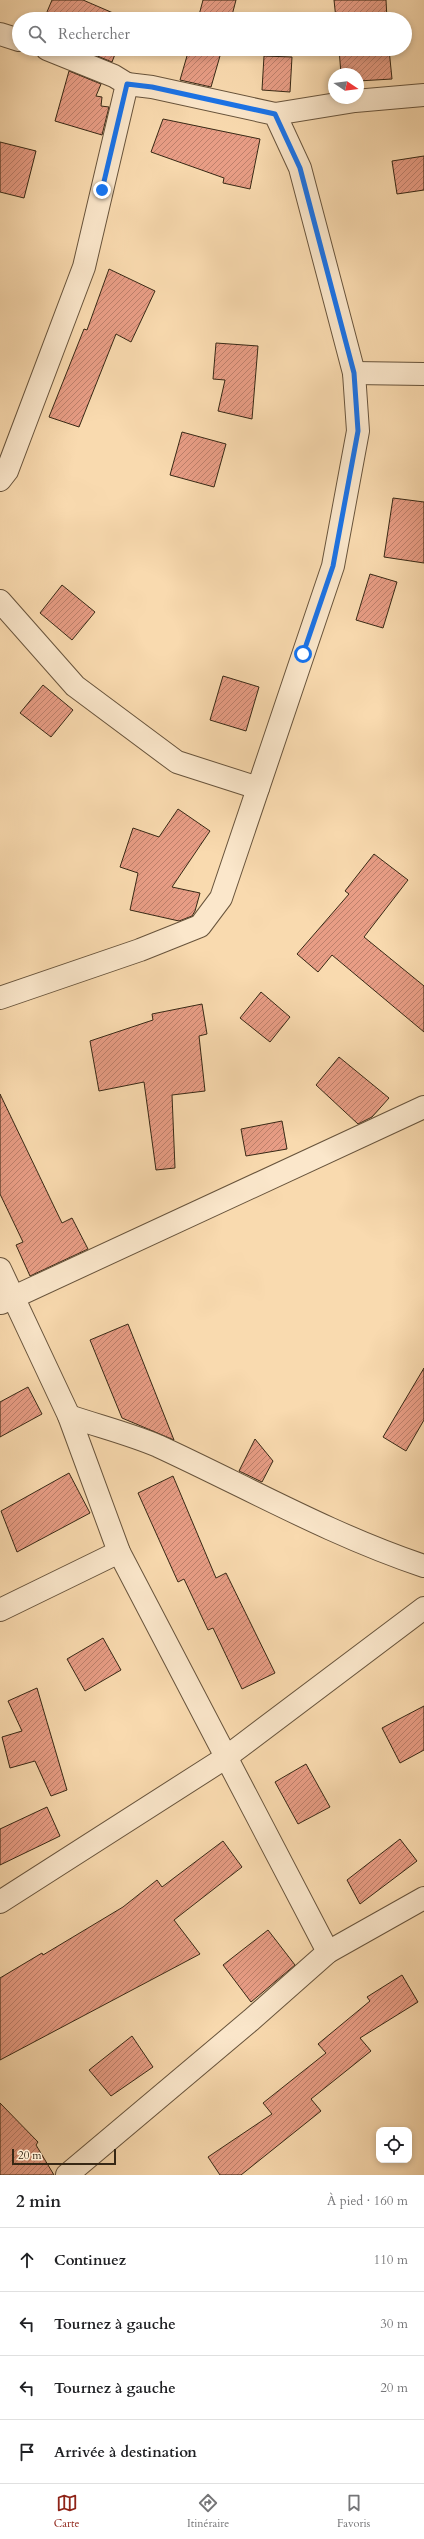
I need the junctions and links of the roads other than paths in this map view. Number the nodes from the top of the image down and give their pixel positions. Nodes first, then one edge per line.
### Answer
1 (0, 34) edge
2 (12, 38) edge
3 (64, 56) edge
4 (127, 84) junction
5 (424, 95) edge
6 (275, 114) junction
7 (354, 373) junction
8 (424, 374) edge
9 (0, 480) edge
10 (0, 601) edge
11 (258, 788) junction
12 (0, 998) edge
13 (424, 1107) edge
14 (0, 1269) edge
15 (7, 1300) edge
16 (69, 1416) junction
17 (119, 1552) junction
18 (424, 1566) edge
19 (0, 1610) edge
20 (423, 1612) edge
21 (225, 1758) junction
22 (424, 1898) edge
23 (0, 1902) edge
24 (328, 1952) junction
25 (67, 2175) edge

1 - 2 street
3 - 4 street
4 - 6 street
4 - 9 street
5 - 6 street
6 - 7 street
7 - 8 street
7 - 11 street
10 - 11 street
11 - 12 street
13 - 15 street
14 - 15 street
15 - 16 street
16 - 17 street
16 - 18 street
17 - 19 street
17 - 21 street
20 - 21 street
21 - 23 street
21 - 24 street
22 - 24 street
24 - 25 street

